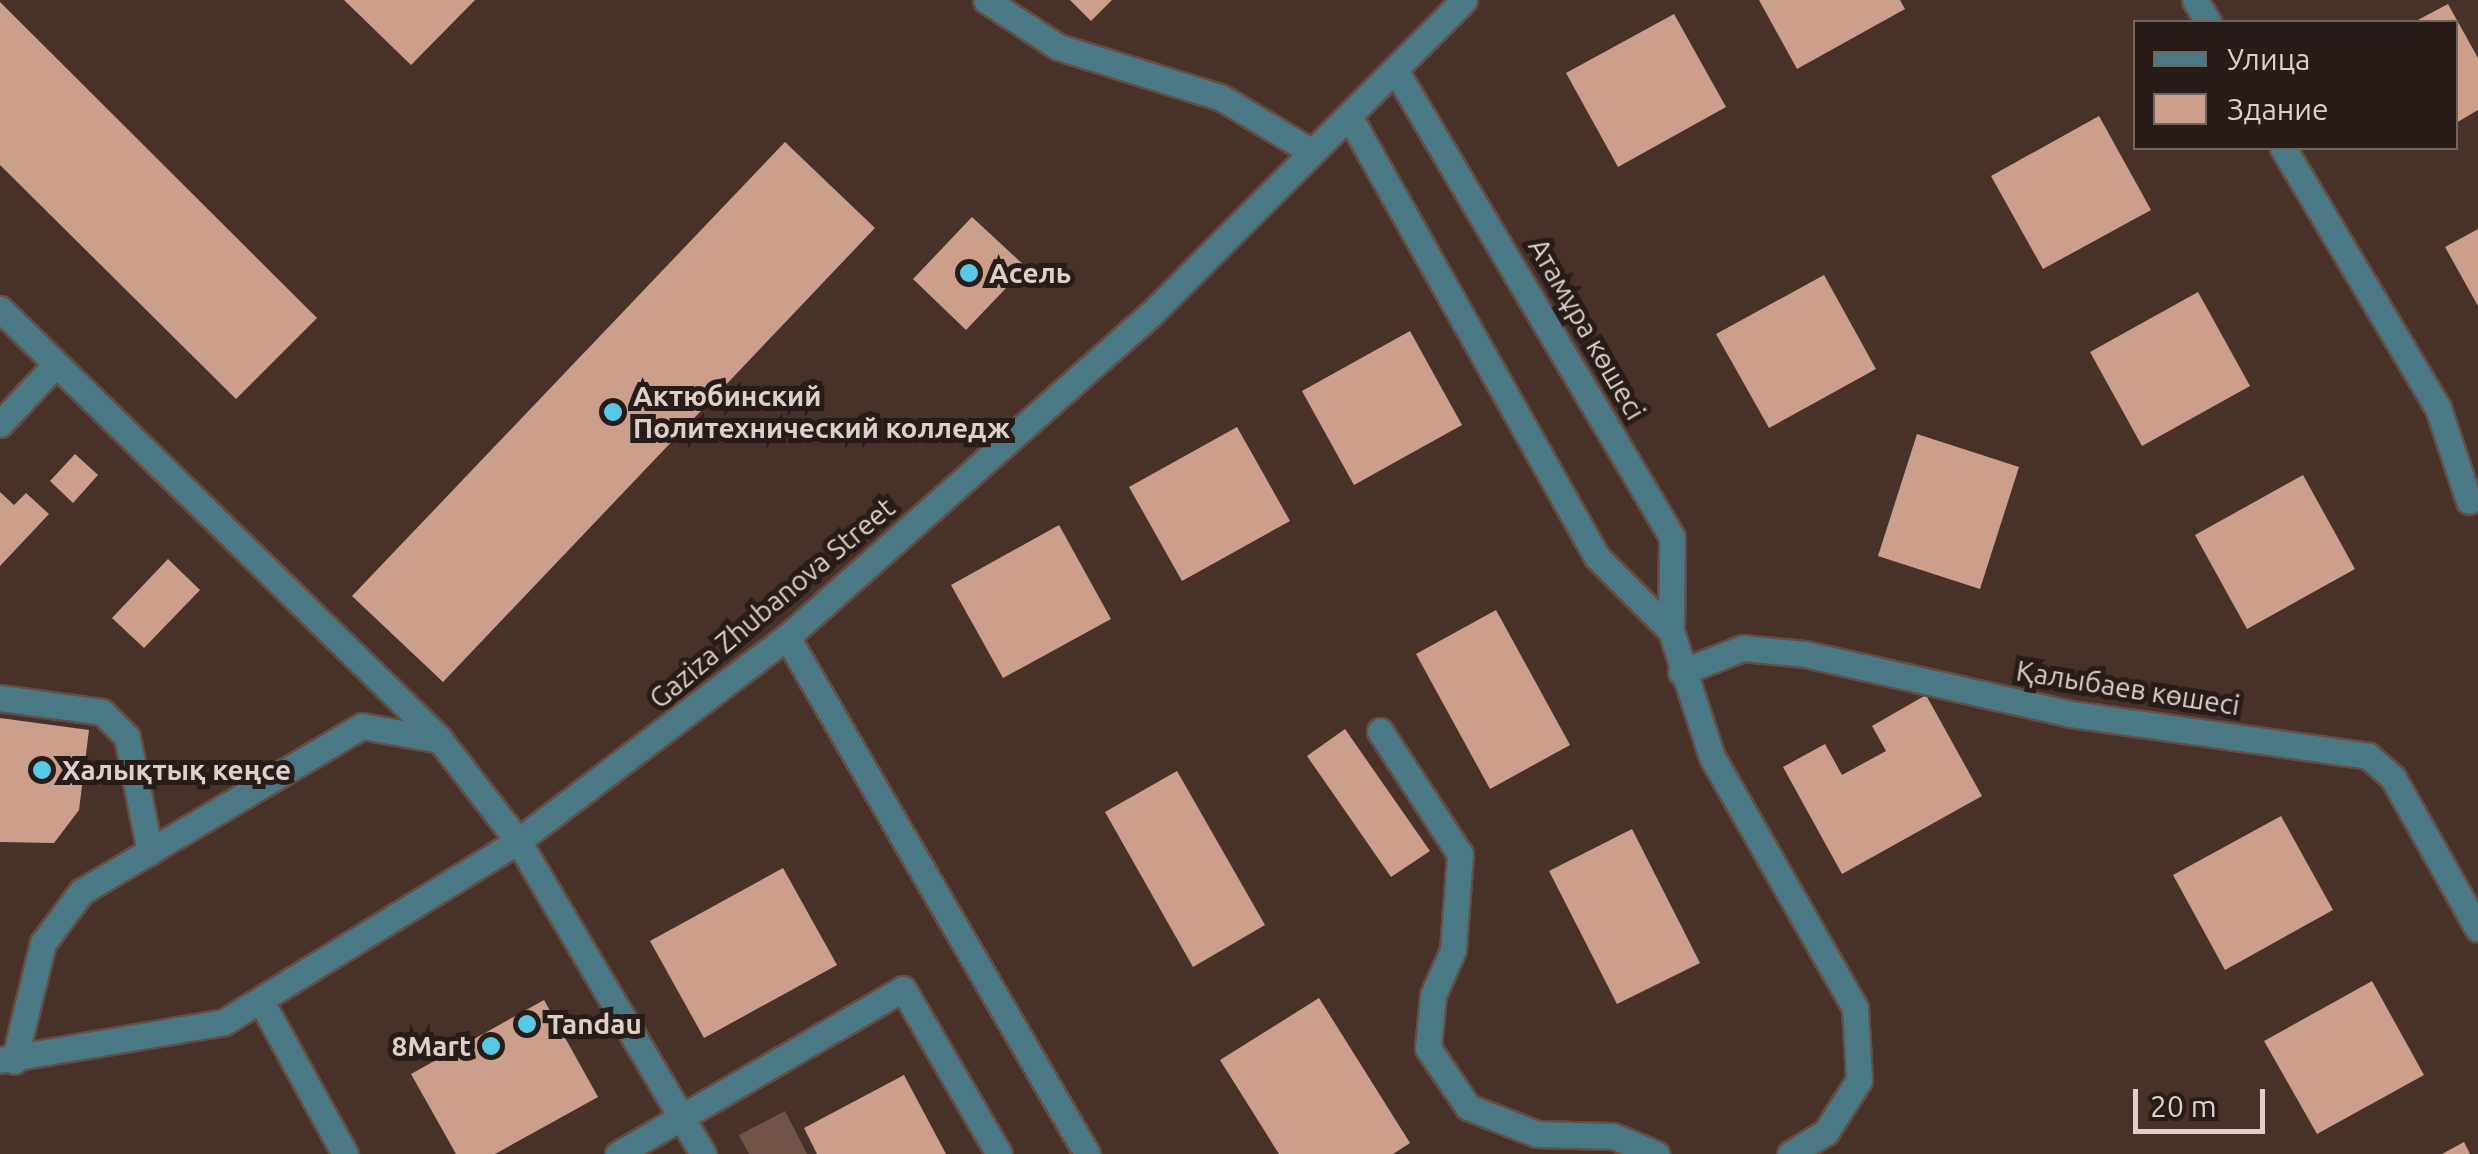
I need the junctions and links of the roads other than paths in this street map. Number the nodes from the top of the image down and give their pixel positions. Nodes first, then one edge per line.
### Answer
1 (986, 0) edge
2 (1464, 0) edge
3 (1397, 73) junction
4 (1350, 116) junction
5 (1309, 150) junction
6 (2284, 150) edge
7 (0, 309) edge
8 (56, 364) junction
9 (0, 424) edge
10 (2469, 501) dead end
11 (1671, 631) junction
12 (787, 637) junction
13 (1681, 672) junction
14 (0, 698) edge
15 (1380, 731) dead end
16 (440, 740) junction
17 (518, 841) junction
18 (150, 852) junction
19 (2478, 929) edge
20 (262, 1003) junction
21 (7, 1060) edge
22 (682, 1117) junction
23 (345, 1154) edge
24 (618, 1154) edge
25 (703, 1154) edge
26 (999, 1154) edge
27 (1087, 1154) edge
28 (1656, 1154) edge
29 (1790, 1154) edge

1 - 5 street
2 - 3 street, Gaziza Zhubanova Street
3 - 4 street, Gaziza Zhubanova Street
3 - 11 street, Атамұра көшесі
4 - 5 street, Gaziza Zhubanova Street
4 - 11 street
5 - 12 street, Gaziza Zhubanova Street
6 - 10 street
7 - 8 street
8 - 9 street
8 - 16 street
11 - 13 street, Атамұра көшесі
12 - 17 street, Gaziza Zhubanova Street
12 - 27 street
13 - 19 street, Қалыбаев көшесі
13 - 29 street, Атамұра көшесі
14 - 18 street
15 - 28 street
16 - 17 street
16 - 18 street
17 - 20 street, Gaziza Zhubanova Street
17 - 22 street
18 - 21 street
20 - 21 street, Gaziza Zhubanova Street
20 - 23 street
22 - 24 street
22 - 25 street
22 - 26 street

